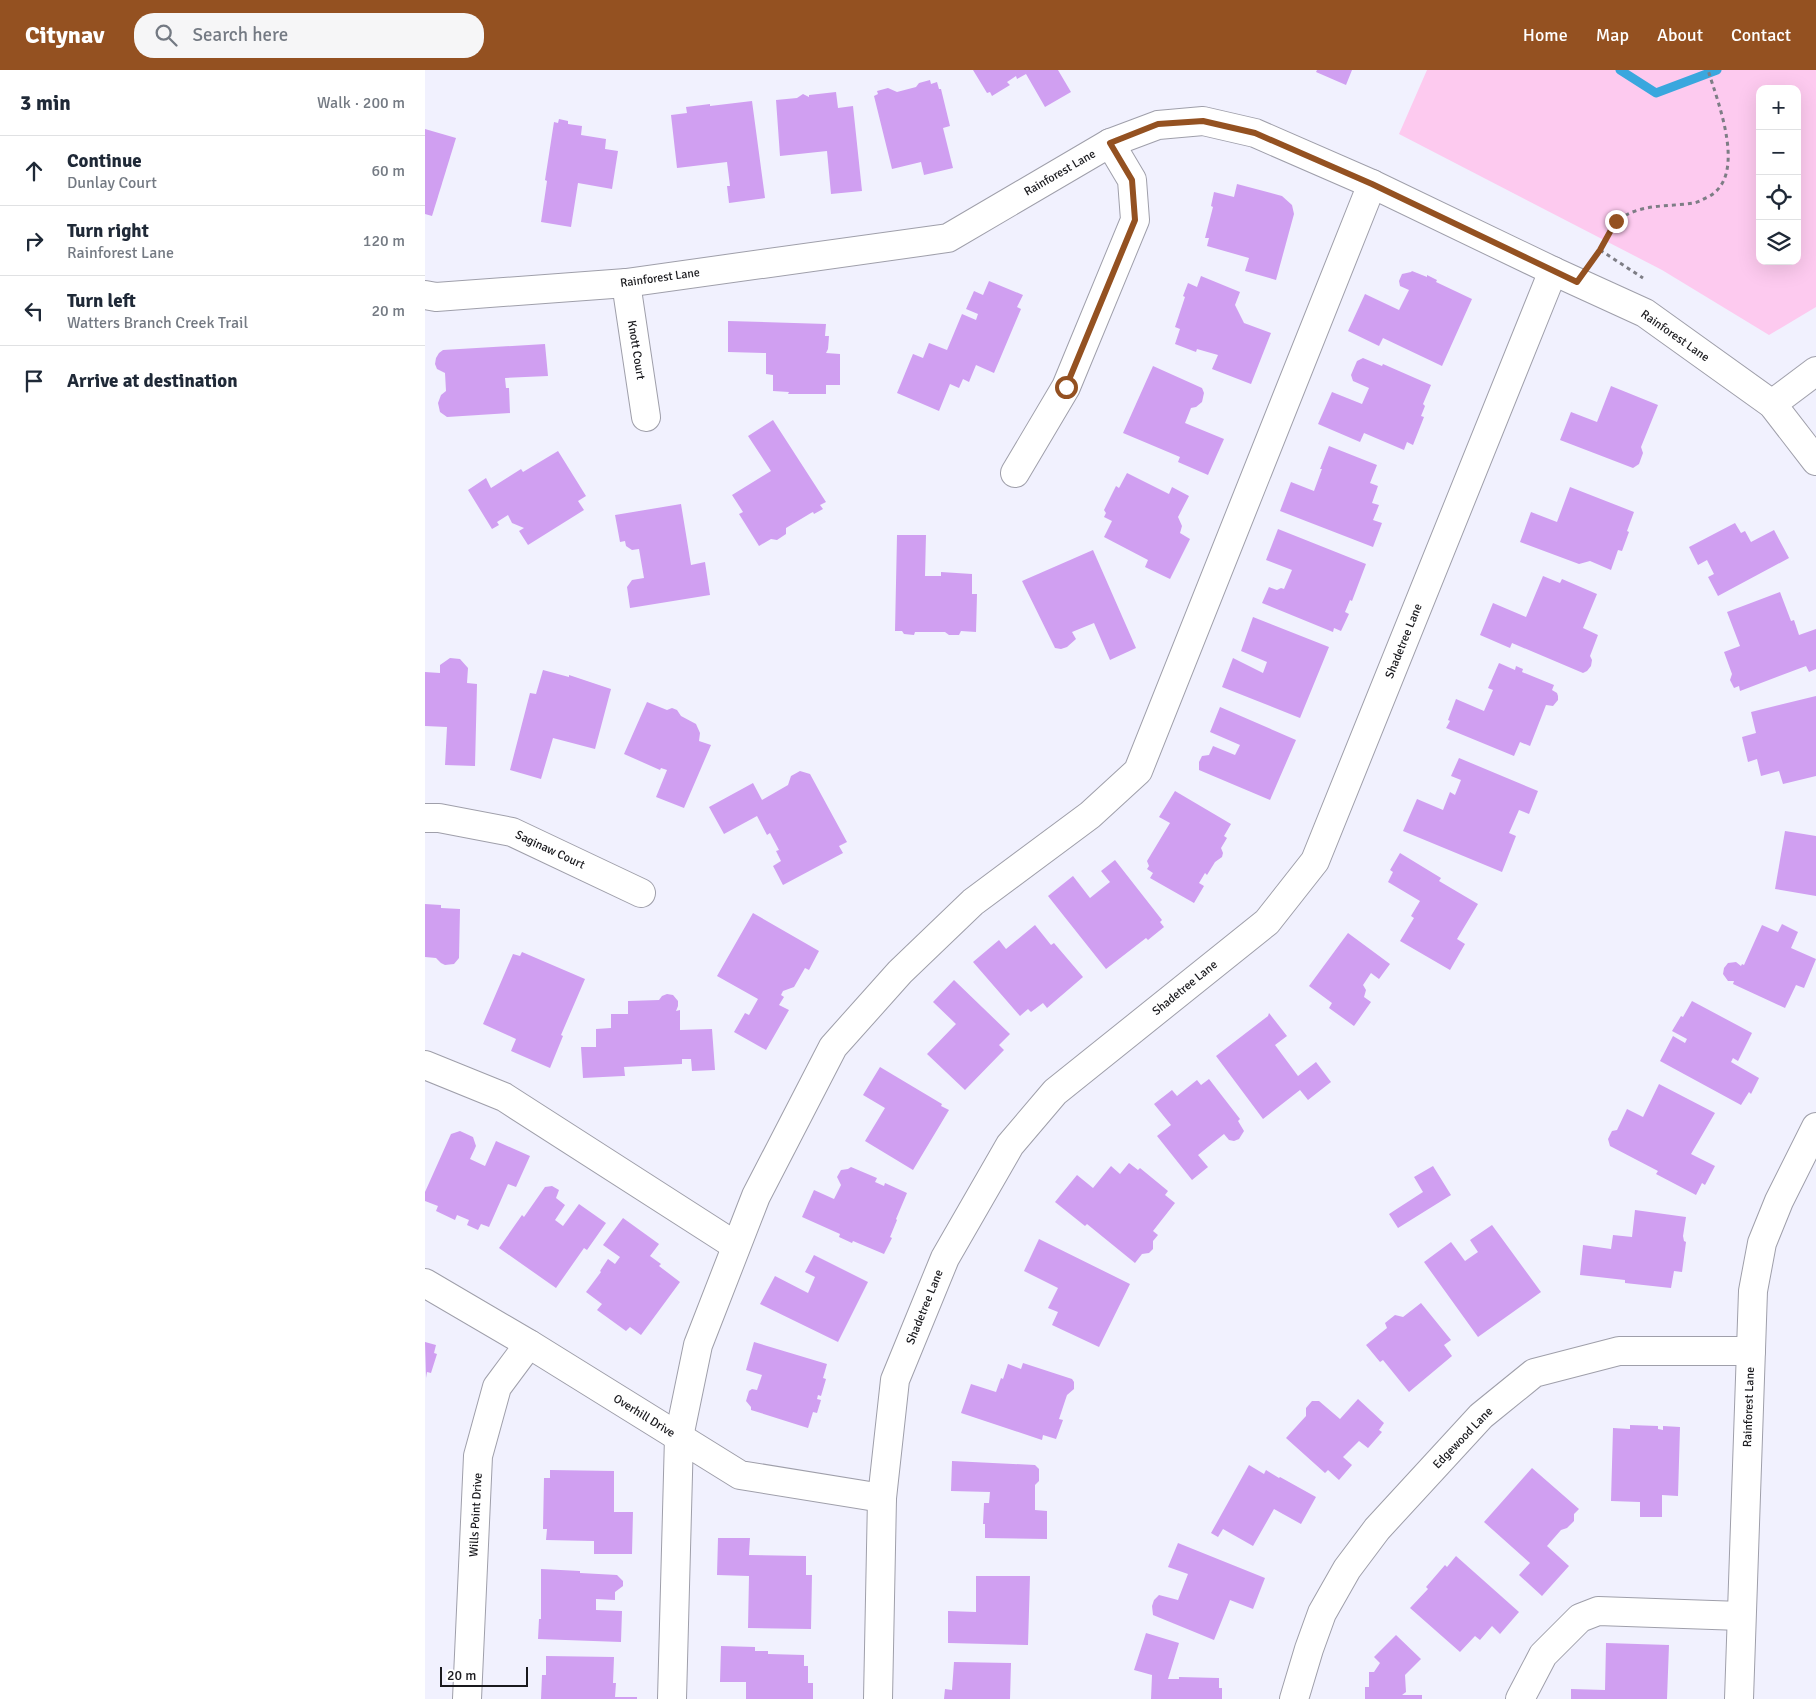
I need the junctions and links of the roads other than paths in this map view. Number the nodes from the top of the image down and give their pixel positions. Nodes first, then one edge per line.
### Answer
1 (1110, 143) junction
2 (1372, 184) junction
3 (1565, 277) junction
4 (626, 283) junction
5 (425, 295) edge
6 (1816, 371) edge
7 (1772, 404) junction
8 (646, 417) dead end
9 (1816, 461) edge
10 (1015, 473) dead end
11 (425, 818) edge
12 (641, 893) dead end
13 (425, 1065) edge
14 (1814, 1134) edge
15 (736, 1246) junction
16 (425, 1284) edge
17 (529, 1344) junction
18 (1751, 1351) junction
19 (679, 1437) junction
20 (882, 1498) junction
21 (1741, 1616) junction
22 (467, 1699) edge
23 (672, 1699) edge
24 (878, 1699) edge
25 (1294, 1699) edge
26 (1520, 1699) edge
27 (1739, 1699) edge

1 - 2 street, Rainforest Lane
1 - 4 street, Rainforest Lane
1 - 10 street
2 - 3 street, Rainforest Lane
2 - 15 street
3 - 7 street, Rainforest Lane
3 - 20 street, Shadetree Lane
4 - 5 street, Rainforest Lane
4 - 8 street, Knott Court
6 - 7 street
7 - 9 street, Rainforest Lane
11 - 12 street, Saginaw Court
13 - 15 street
14 - 18 street, Rainforest Lane
15 - 19 street
16 - 17 street, Overhill Drive
17 - 19 street, Overhill Drive
17 - 22 street, Wills Point Drive
18 - 21 street, Rainforest Lane
18 - 25 street, Edgewood Lane
19 - 20 street, Overhill Drive
19 - 23 street
20 - 24 street, Shadetree Lane
21 - 26 street
21 - 27 street, Rainforest Lane

